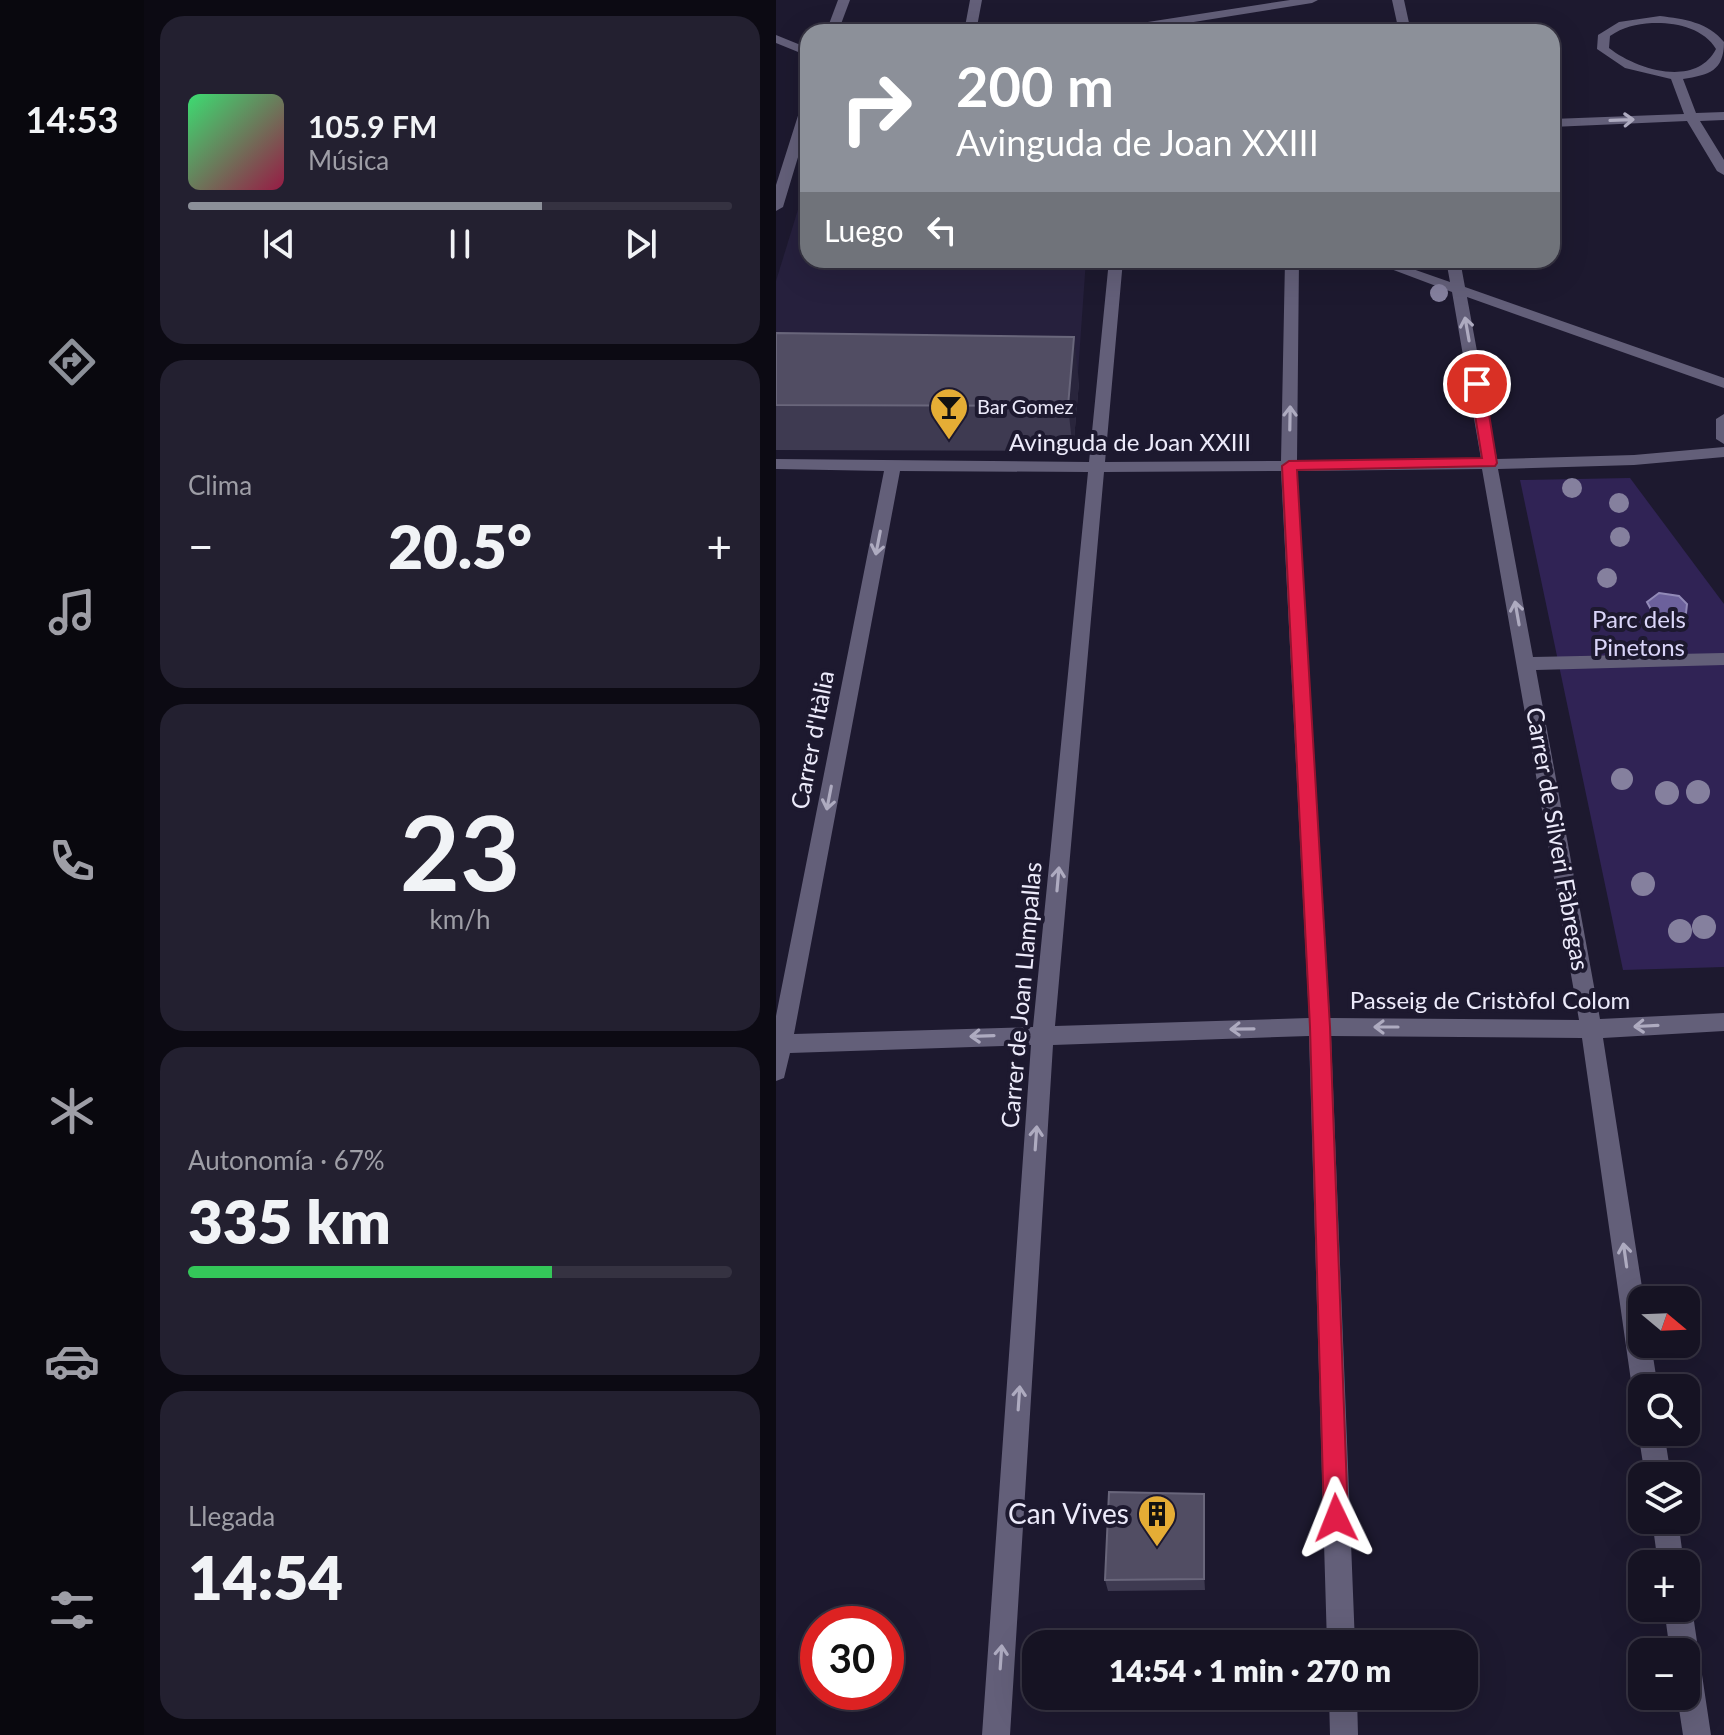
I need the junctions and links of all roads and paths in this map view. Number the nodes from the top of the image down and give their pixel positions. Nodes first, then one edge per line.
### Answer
1 (844, 0) edge
2 (976, 0) edge
3 (1199, 0) edge
4 (1312, 0) edge
5 (1398, 0) edge
6 (1192, 18) junction
7 (835, 24) edge
8 (972, 24) edge
9 (1156, 24) edge
10 (1190, 24) edge
11 (1403, 24) edge
12 (776, 39) edge
13 (1720, 39) edge
14 (800, 49) edge
15 (1676, 75) junction
16 (1724, 116) edge
17 (1691, 117) junction
18 (1560, 123) edge
19 (800, 129) edge
20 (1724, 171) edge
21 (776, 207) edge
22 (1115, 268) edge
23 (1292, 268) edge
24 (1396, 268) edge
25 (1455, 268) edge
26 (1460, 291) junction
27 (1724, 383) edge
28 (1724, 419) edge
29 (1724, 439) edge
30 (1724, 452) edge
31 (1490, 463) junction
32 (776, 464) edge
33 (1289, 466) junction
34 (893, 467) junction
35 (1097, 468) junction
36 (1724, 659) edge
37 (1526, 664) junction
38 (1724, 1022) edge
39 (1320, 1027) junction
40 (1591, 1029) junction
41 (1043, 1034) junction
42 (779, 1044) edge
43 (776, 1071) edge
44 (1643, 1374) edge
45 (1341, 1630) edge
46 (1343, 1710) edge
47 (1693, 1710) edge
48 (996, 1735) edge
49 (1344, 1735) edge
50 (1697, 1735) edge

1 - 7 street
2 - 8 street
3 - 6 street
4 - 6 street
5 - 11 street
6 - 9 street
6 - 10 street
12 - 14 street
13 - 15 street
13 - 15 street
15 - 17 street
16 - 17 street
18 -> 17 street
17 - 20 street
19 - 21 street
22 - 35 street, Carrer de Joan Llampallas
33 -> 23 street
24 - 26 street
25 - 26 street, Carrer de Silveri Fàbregas
26 - 27 street
31 -> 26 street, Carrer de Silveri Fàbregas
28 - 29 street
30 - 31 street, Avinguda de Joan XXIII
31 - 33 street, Avinguda de Joan XXIII
37 -> 31 street, Carrer de Silveri Fàbregas
32 - 34 street, Avinguda de Joan XXIII
33 - 35 street, Avinguda de Joan XXIII
33 - 39 street
34 - 35 street, Avinguda de Joan XXIII
34 -> 42 street, Carrer d'Itàlia
41 -> 35 street, Carrer de Joan Llampallas
36 - 37 street
37 - 40 street, Carrer de Silveri Fàbregas
38 -> 40 street, Passeig de Cristòfol Colom
40 -> 39 street, Passeig de Cristòfol Colom
39 -> 41 street, Passeig de Cristòfol Colom
39 - 45 street
44 -> 40 street, Carrer de Silveri Fàbregas
41 -> 42 street, Passeig de Cristòfol Colom
48 -> 41 street, Carrer de Joan Llampallas
42 - 43 street, Carrer d'Itàlia
46 - 49 street
47 - 50 street

